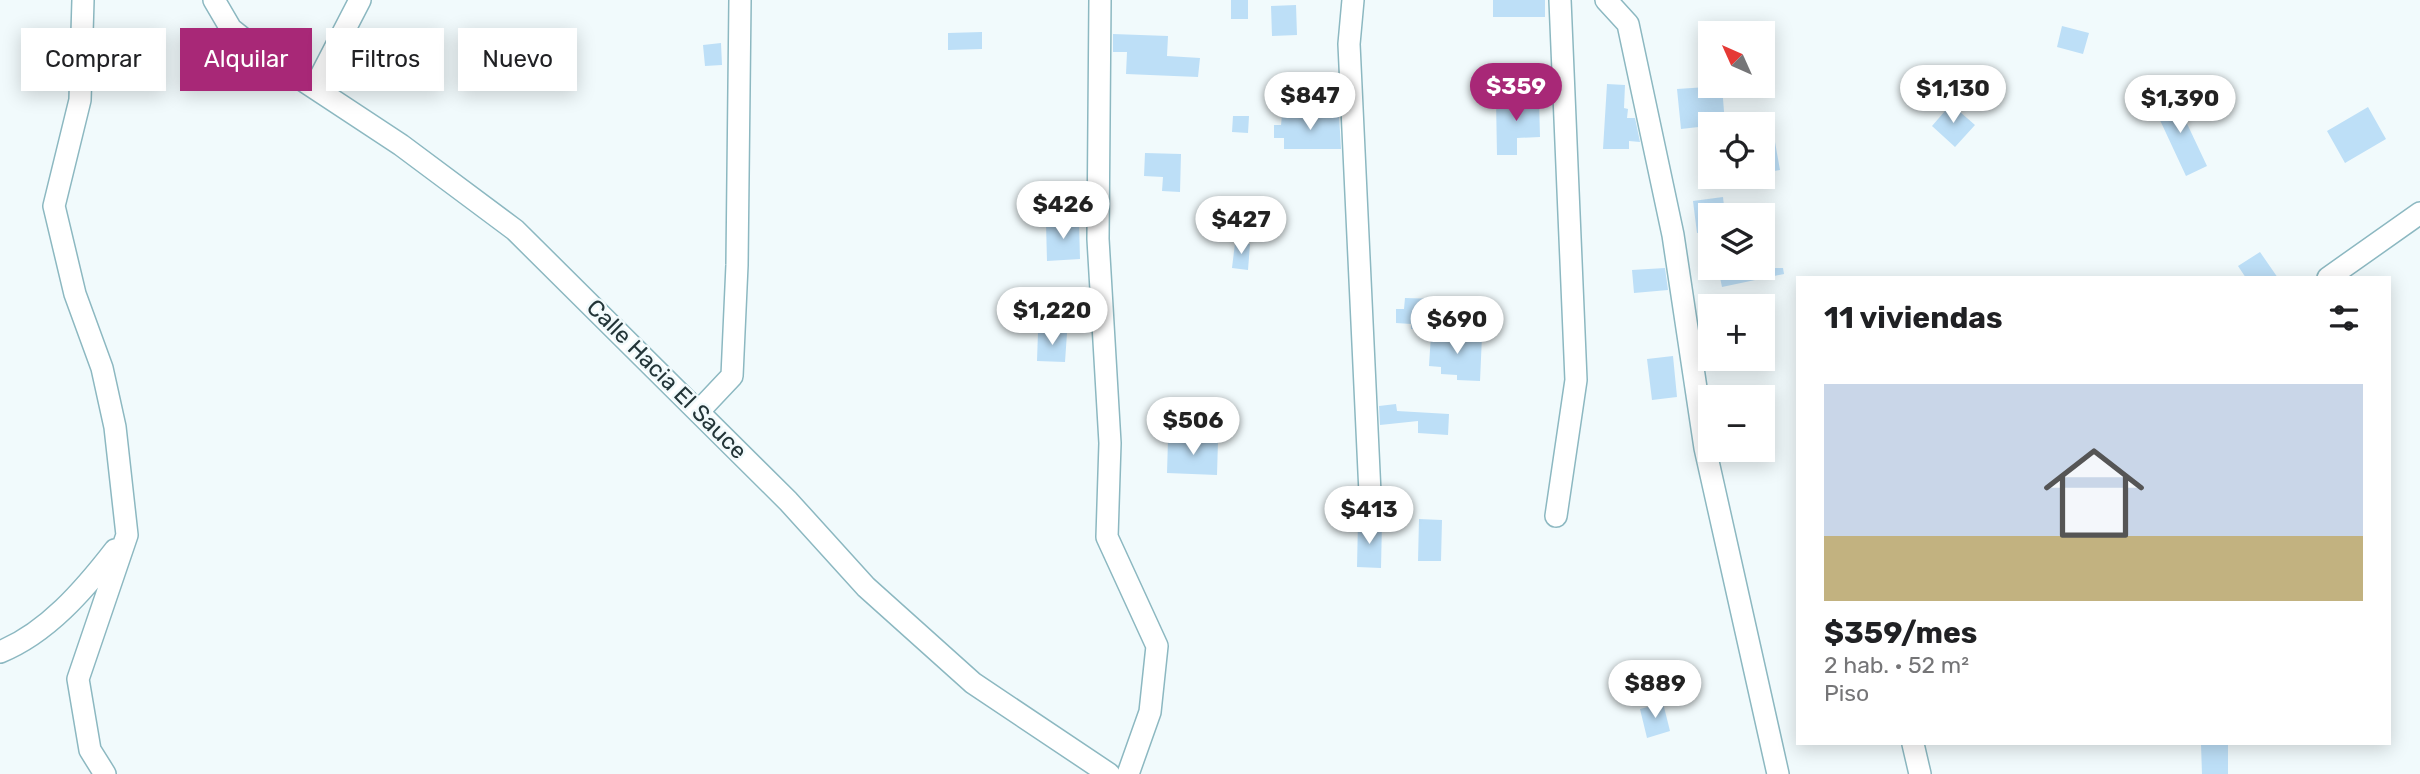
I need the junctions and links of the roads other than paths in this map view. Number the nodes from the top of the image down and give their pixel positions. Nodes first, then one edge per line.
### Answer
1 (83, 0) edge
2 (215, 0) edge
3 (360, 0) edge
4 (740, 0) edge
5 (1100, 0) edge
6 (1353, 0) edge
7 (1560, 0) edge
8 (1606, 0) edge
9 (315, 87) junction
10 (2420, 213) edge
11 (2331, 276) edge
12 (699, 411) junction
13 (1371, 515) dead end
14 (1556, 516) dead end
15 (127, 535) junction
16 (0, 652) edge
17 (1913, 745) edge
18 (105, 774) edge
19 (1109, 774) edge
20 (1128, 774) edge
21 (1778, 774) edge
22 (1920, 774) edge

1 - 15 street
2 - 9 street, Calle Hacia El Sauce
3 - 9 street
4 - 12 street
5 - 20 street
6 - 13 street
7 - 14 street
8 - 21 street
9 - 12 street, Calle Hacia El Sauce
10 - 11 street
12 - 19 street, Calle Hacia El Sauce
15 - 16 street
15 - 18 street
17 - 22 street

